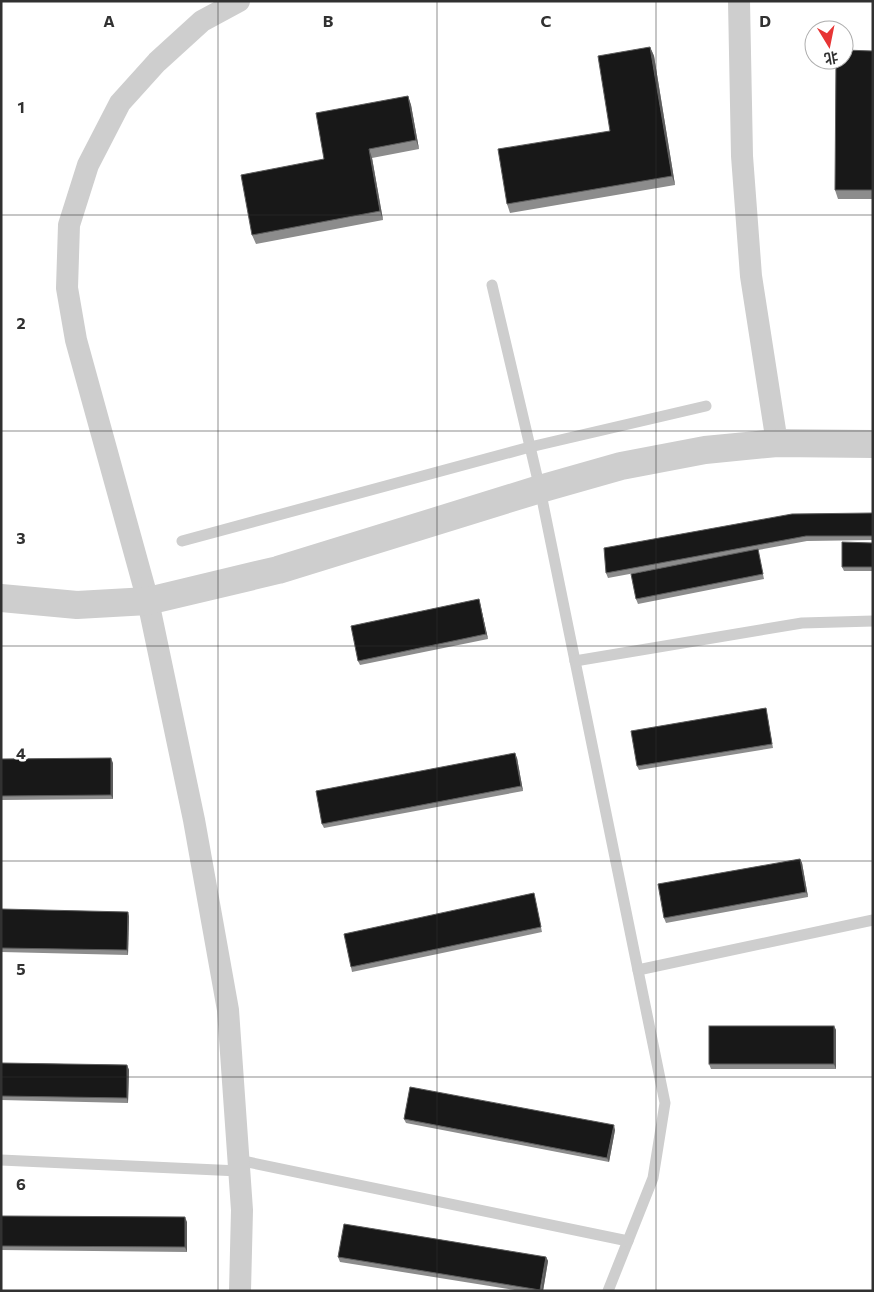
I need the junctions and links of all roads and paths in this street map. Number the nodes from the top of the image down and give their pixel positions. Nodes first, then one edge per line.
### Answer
1 (239, 1) edge
2 (739, 1) edge
3 (492, 285) dead end
4 (706, 406) dead end
5 (777, 443) junction
6 (873, 444) edge
7 (530, 446) junction
8 (540, 489) junction
9 (182, 541) dead end
10 (1, 598) edge
11 (148, 601) junction
12 (873, 621) edge
13 (575, 661) junction
14 (873, 920) edge
15 (638, 970) junction
16 (1, 1160) edge
17 (239, 1166) junction
18 (628, 1241) junction
19 (240, 1291) edge
20 (608, 1291) edge

1 - 11 street
2 - 5 street
3 - 7 lane
4 - 7 lane
5 - 6 street
5 - 8 street
7 - 8 lane
7 - 9 lane
8 - 11 street
8 - 13 lane
10 - 11 street
11 - 17 street
12 - 13 lane
13 - 15 lane
14 - 15 lane
15 - 18 lane
16 - 17 lane
17 - 18 lane
17 - 19 street
18 - 20 lane

